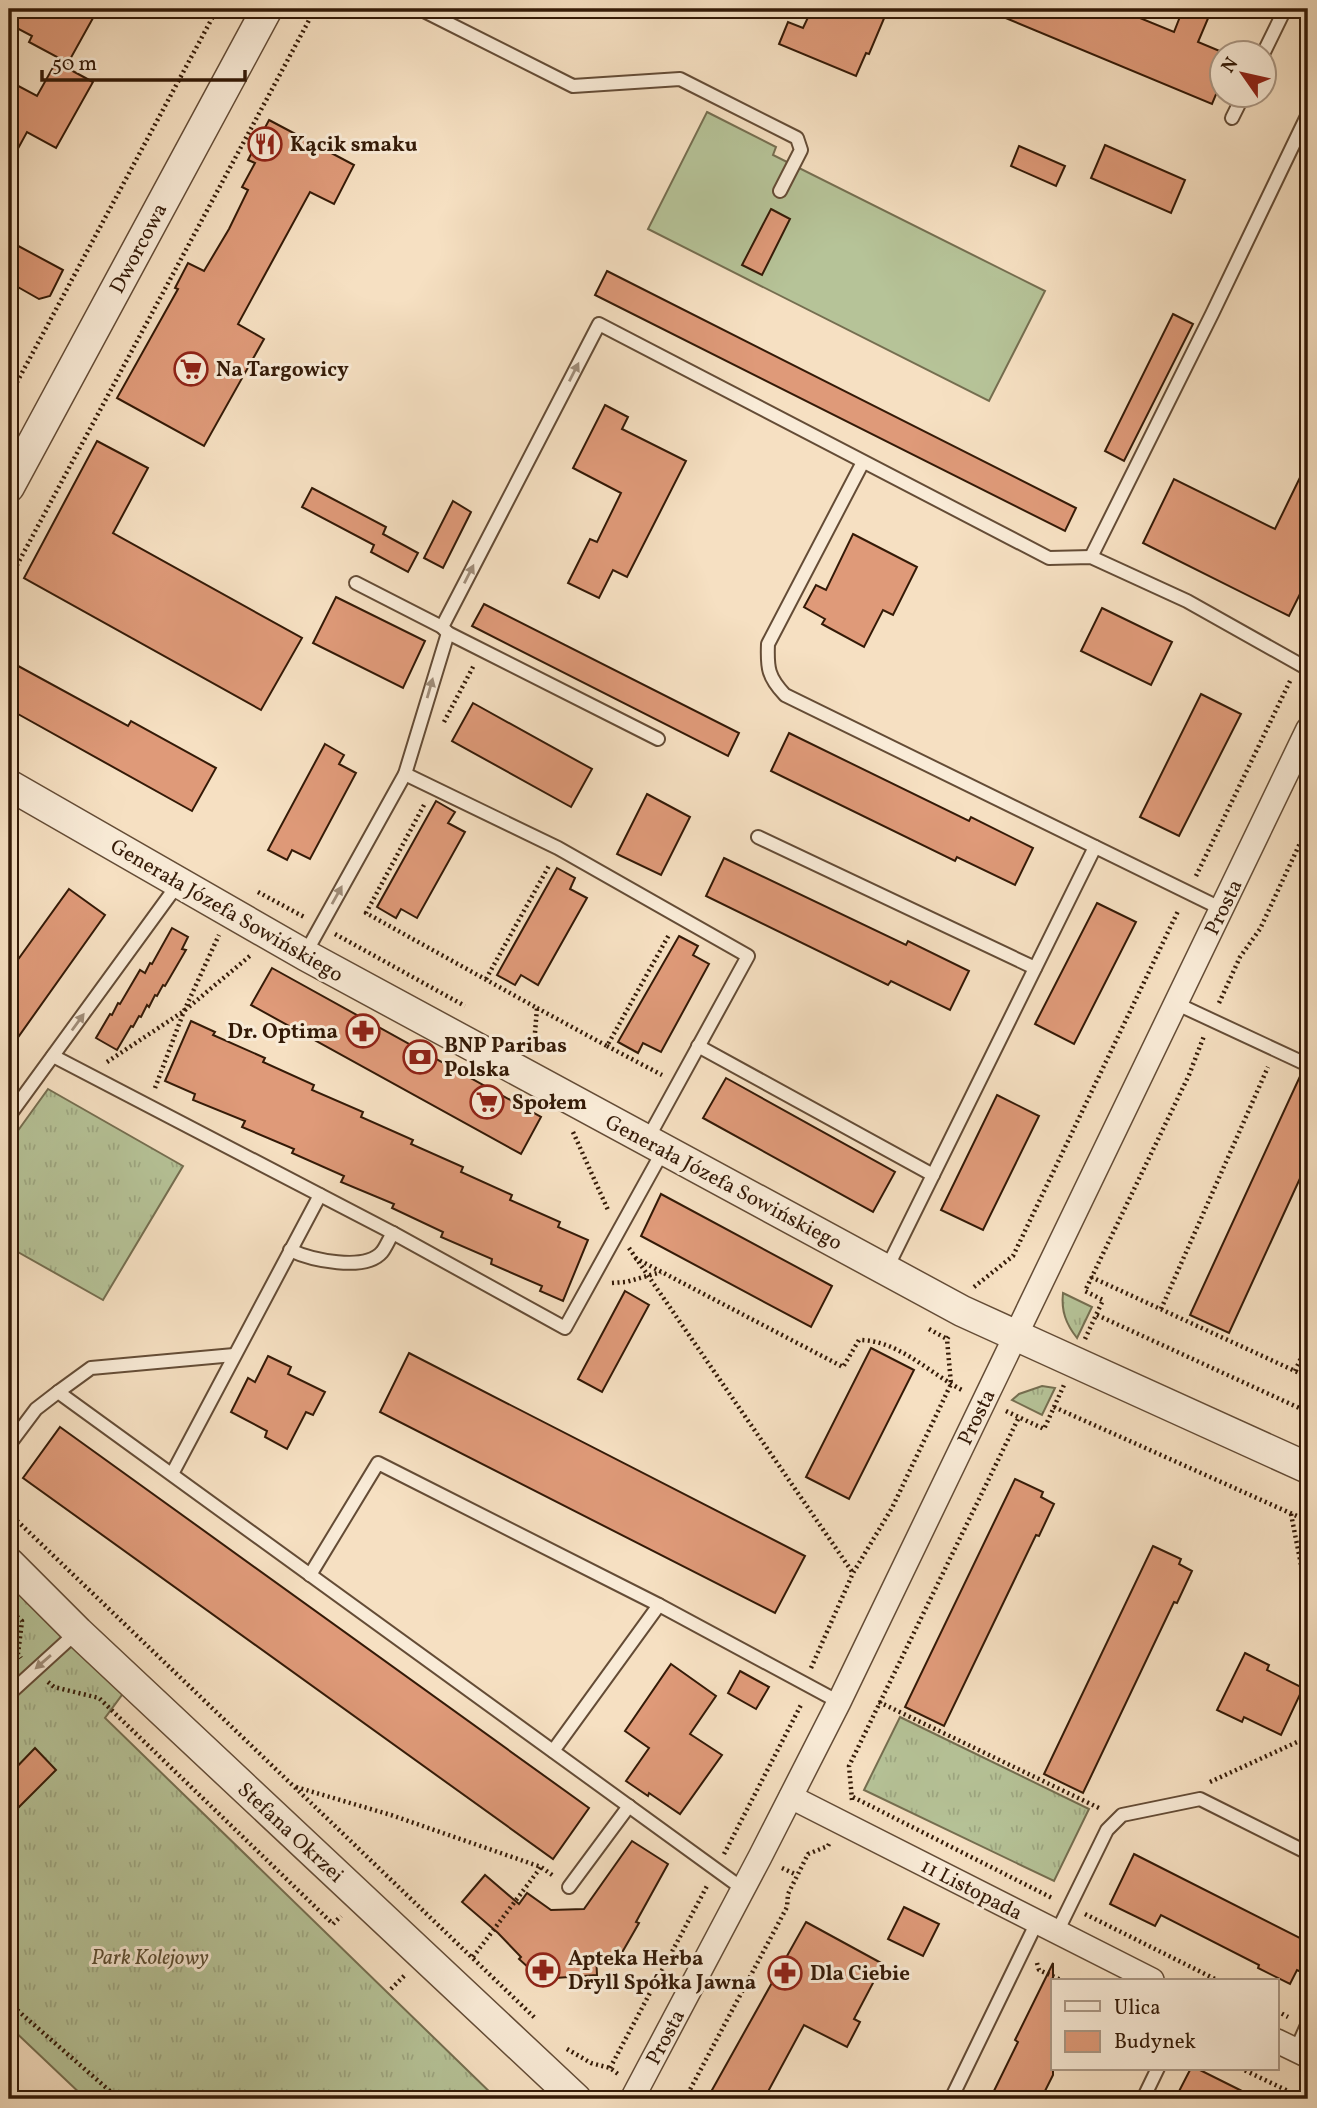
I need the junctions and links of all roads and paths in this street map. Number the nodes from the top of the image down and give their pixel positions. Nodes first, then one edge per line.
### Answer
1 (217, 9) edge
2 (267, 9) edge
3 (314, 9) edge
4 (420, 9) edge
5 (1285, 9) edge
6 (1271, 38) edge
7 (1237, 108) edge
8 (1308, 114) edge
9 (1232, 118) dead end
10 (780, 191) dead end
11 (9, 397) edge
12 (863, 461) junction
13 (9, 487) edge
14 (1091, 557) junction
15 (9, 580) edge
16 (356, 583) dead end
17 (1308, 621) edge
18 (445, 630) junction
19 (482, 650) junction
20 (1303, 666) edge
21 (1308, 729) edge
22 (438, 732) dead end
23 (658, 739) dead end
24 (405, 774) junction
25 (9, 785) edge
26 (433, 788) junction
27 (1308, 826) edge
28 (758, 837) dead end
29 (1095, 847) junction
30 (558, 848) junction
31 (1194, 880) dead end
32 (178, 884) junction
33 (1184, 899) dead end
34 (1222, 909) junction
35 (680, 917) junction
36 (220, 933) dead end
37 (254, 952) dead end
38 (305, 955) junction
39 (1035, 968) junction
40 (485, 979) junction
41 (1175, 1003) junction
42 (537, 1008) junction
43 (184, 1010) junction
44 (1211, 1021) junction
45 (607, 1046) junction
46 (698, 1046) junction
47 (546, 1051) dead end
48 (1275, 1051) junction
49 (53, 1056) junction
50 (1308, 1065) edge
51 (88, 1074) junction
52 (678, 1084) junction
53 (148, 1106) junction
54 (9, 1116) edge
55 (570, 1126) dead end
56 (655, 1145) junction
57 (933, 1175) junction
58 (320, 1195) junction
59 (393, 1233) junction
60 (618, 1233) junction
61 (290, 1250) junction
62 (635, 1258) junction
63 (886, 1270) junction
64 (662, 1272) junction
65 (648, 1277) junction
66 (1091, 1277) junction
67 (963, 1281) dead end
68 (590, 1283) junction
69 (1085, 1291) dead end
70 (1161, 1309) junction
71 (1097, 1315) dead end
72 (1015, 1337) junction
73 (947, 1339) dead end
74 (1308, 1343) edge
75 (234, 1355) junction
76 (1295, 1371) junction
77 (1308, 1377) edge
78 (951, 1384) junction
79 (58, 1392) junction
80 (1054, 1408) dead end
81 (1308, 1412) edge
82 (1019, 1417) dead end
83 (9, 1445) edge
84 (1308, 1468) edge
85 (172, 1475) junction
86 (9, 1513) edge
87 (1291, 1514) junction
88 (1308, 1521) edge
89 (9, 1563) edge
90 (853, 1573) junction
91 (310, 1574) junction
92 (1308, 1600) edge
93 (659, 1605) junction
94 (9, 1609) edge
95 (78, 1632) junction
96 (34, 1670) junction
97 (808, 1675) dead end
98 (9, 1694) edge
99 (805, 1697) dead end
100 (839, 1702) junction
101 (879, 1702) junction
102 (553, 1751) junction
103 (849, 1766) dead end
104 (295, 1787) junction
105 (791, 1797) junction
106 (853, 1797) dead end
107 (629, 1806) junction
108 (1100, 1808) dead end
109 (828, 1846) dead end
110 (839, 1852) dead end
111 (1308, 1853) edge
112 (541, 1867) junction
113 (716, 1870) junction
114 (797, 1875) dead end
115 (569, 1887) joint
116 (743, 1889) junction
117 (1069, 1906) junction
118 (351, 1923) dead end
119 (1047, 1927) junction
120 (1025, 1946) junction
121 (473, 1957) junction
122 (398, 1968) dead end
123 (405, 1974) dead end
124 (1059, 1979) edge
125 (1150, 1979) edge
126 (1215, 1979) edge
127 (9, 2003) edge
128 (539, 2022) dead end
129 (1308, 2023) edge
130 (558, 2041) dead end
131 (1294, 2049) edge
132 (1157, 2070) edge
133 (1244, 2070) edge
134 (1308, 2094) edge
135 (1300, 2097) edge
136 (119, 2099) edge
137 (576, 2099) edge
138 (632, 2099) edge
139 (685, 2099) edge
140 (951, 2099) edge
141 (1143, 2099) edge

1 - 11 path
2 - 13 street, Dworcowa
3 - 15 path
4 - 10 lane
5 - 6 lane
7 - 9 lane
8 - 14 lane
12 - 14 lane
18 -> 12 lane
12 - 29 lane
14 - 20 lane
16 - 18 lane
17 - 20 path
18 - 19 lane
24 -> 18 lane
19 - 22 path
19 - 23 lane
20 - 31 path
21 - 34 street, Prosta
24 - 26 lane
38 -> 24 lane
25 - 32 street, Generała Józefa Sowińskiego
26 - 30 lane
26 - 40 path
27 - 44 path
28 - 39 lane
29 - 34 lane
29 - 39 lane
30 - 35 lane
30 - 40 path
32 - 38 street, Generała Józefa Sowińskiego
49 -> 32 lane
33 - 67 path
34 - 41 street, Prosta
35 - 45 path
35 - 46 lane
36 - 43 path
37 - 43 path
38 - 56 street, Generała Józefa Sowińskiego
39 - 57 lane
40 - 42 path
41 - 44 lane
41 - 72 street, Prosta
42 - 45 path
42 - 47 path
43 - 51 path
43 - 53 path
44 - 48 lane
44 - 66 path
45 - 52 path
46 - 52 lane
46 - 57 lane
48 - 50 lane
48 - 70 path
49 - 51 lane
49 - 54 lane
51 - 53 lane
52 - 56 lane
53 - 58 lane
55 - 60 path
56 - 60 lane
56 - 63 street, Generała Józefa Sowińskiego
57 - 63 lane
58 - 59 lane
58 - 61 lane
59 - 61 lane
59 - 68 lane
60 - 62 path
60 - 68 lane
61 - 75 lane
62 - 64 path
62 - 65 path
63 - 72 street, Generała Józefa Sowińskiego
64 - 65 path
64 - 78 path
65 - 68 path
65 - 90 path
66 - 69 path
66 - 70 path
70 - 76 path
71 - 81 path
72 - 84 street, Generała Józefa Sowińskiego
72 - 100 street, Prosta
73 - 78 path
74 - 76 path
75 - 79 lane
75 - 85 lane
76 - 77 path
78 - 90 path
79 - 83 lane
79 - 85 lane
80 - 87 path
82 - 101 path
85 - 91 lane
86 - 104 path
87 - 88 path
87 - 92 path
89 - 95 street, Stefana Okrzei
90 - 97 path
91 - 93 lane
91 - 102 lane
93 - 100 lane
93 - 102 lane
94 - 96 path
95 -> 96 lane
95 - 137 street, Stefana Okrzei
96 - 98 lane
96 - 118 path
99 - 113 path
100 - 105 street, Prosta
101 - 103 path
101 - 108 path
102 - 107 lane
104 - 112 path
104 - 121 path
105 - 116 street, Prosta
105 - 119 street, 11 Listopada
106 - 117 path
107 - 113 lane
107 - 115 lane
109 - 110 path
111 - 117 lane
112 - 115 path
112 - 121 path
113 - 116 lane
113 - 130 path
114 - 139 path
116 - 138 street, Prosta
117 - 119 lane
117 - 126 path
119 - 120 lane
119 - 125 street, 11 Listopada
120 - 124 path
120 - 140 lane
121 - 128 path
122 - 123 path
127 - 136 path
129 - 131 lane
132 - 141 lane
133 - 135 path
134 - 135 lane

